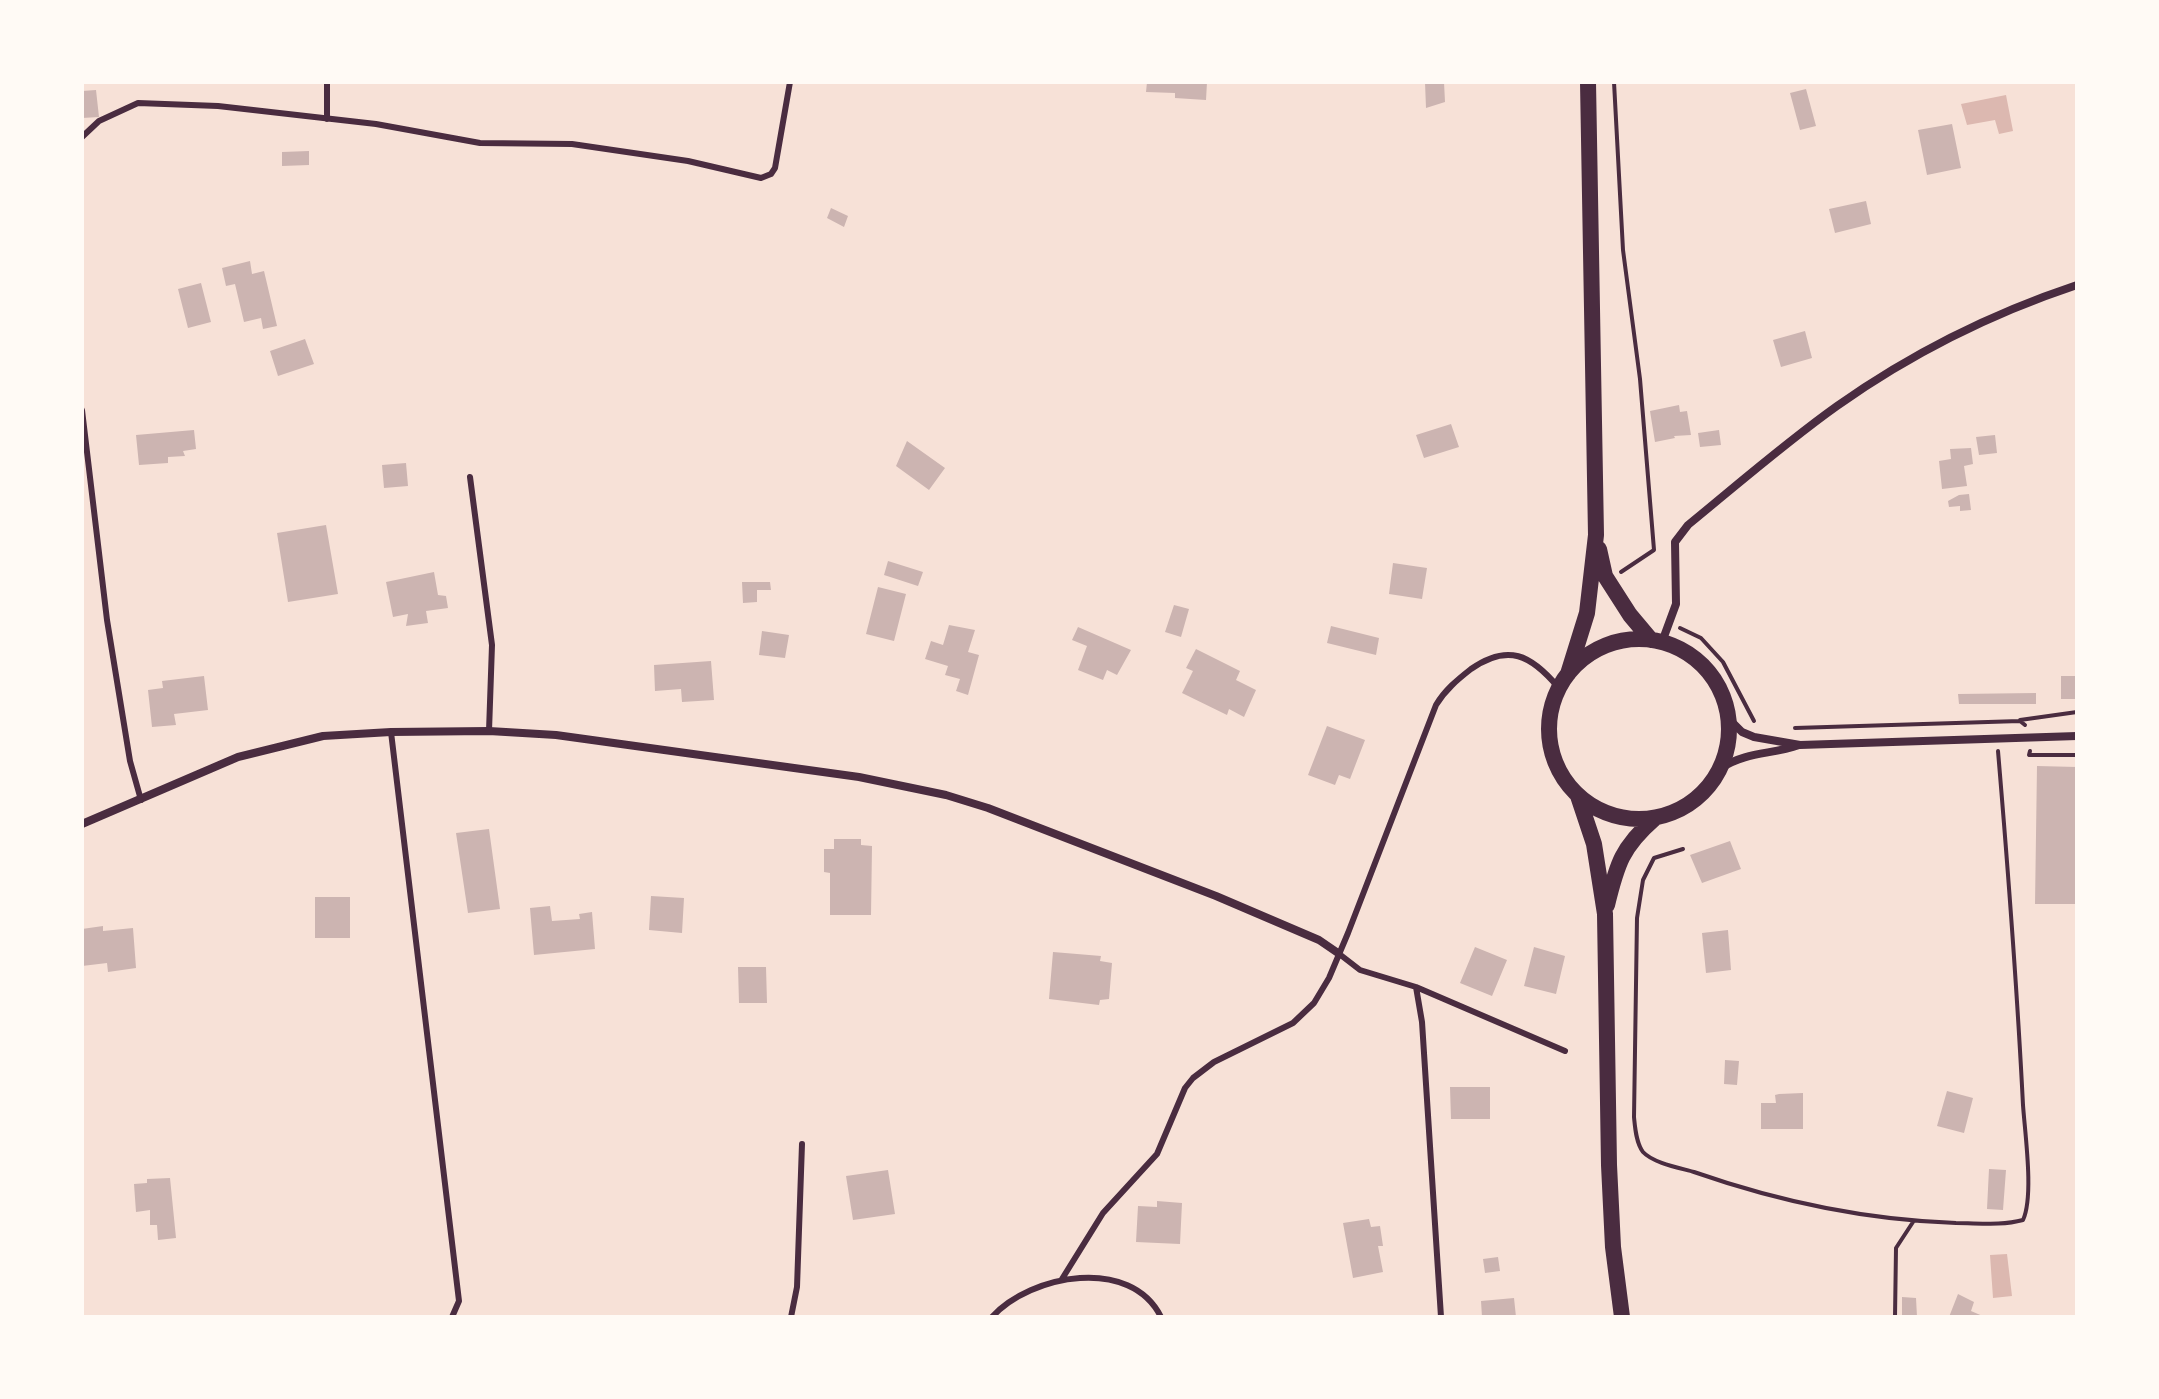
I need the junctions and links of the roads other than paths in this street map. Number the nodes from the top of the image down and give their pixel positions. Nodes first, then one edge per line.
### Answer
1 (327, 82) edge
2 (790, 82) edge
3 (1588, 82) edge
4 (327, 119) junction
5 (82, 137) edge
6 (2077, 285) edge
7 (82, 410) edge
8 (470, 477) dead end
9 (1596, 535) junction
10 (1656, 641) junction
11 (1563, 681) junction
12 (1729, 719) junction
13 (489, 731) junction
14 (391, 732) junction
15 (2077, 736) edge
16 (1800, 745) junction
17 (1721, 768) junction
18 (1578, 796) junction
19 (141, 800) junction
20 (1654, 819) junction
21 (82, 824) edge
22 (1605, 914) junction
23 (1338, 953) junction
24 (1416, 987) junction
25 (1565, 1051) dead end
26 (802, 1144) dead end
27 (1062, 1279) junction
28 (452, 1317) edge
29 (791, 1317) edge
30 (992, 1317) edge
31 (1161, 1317) edge
32 (1441, 1317) edge
33 (1622, 1317) edge

1 - 4 lane
2 - 4 lane
3 - 9 main road
4 - 5 lane
6 - 10 street
7 - 19 lane
8 - 13 lane
9 - 10 main road
9 - 11 main road
10 - 11 main road
10 - 12 main road
11 - 18 main road
11 - 23 lane
12 - 16 street
12 - 17 main road
13 - 14 street
13 - 23 street
14 - 19 street
14 - 28 lane
15 - 16 street
16 - 17 street
17 - 20 main road
18 - 20 main road
18 - 22 main road
19 - 21 street
20 - 22 main road
22 - 33 main road
23 - 24 lane
23 - 27 lane
24 - 25 lane
24 - 32 lane
26 - 29 lane
27 - 30 lane
27 - 31 lane

